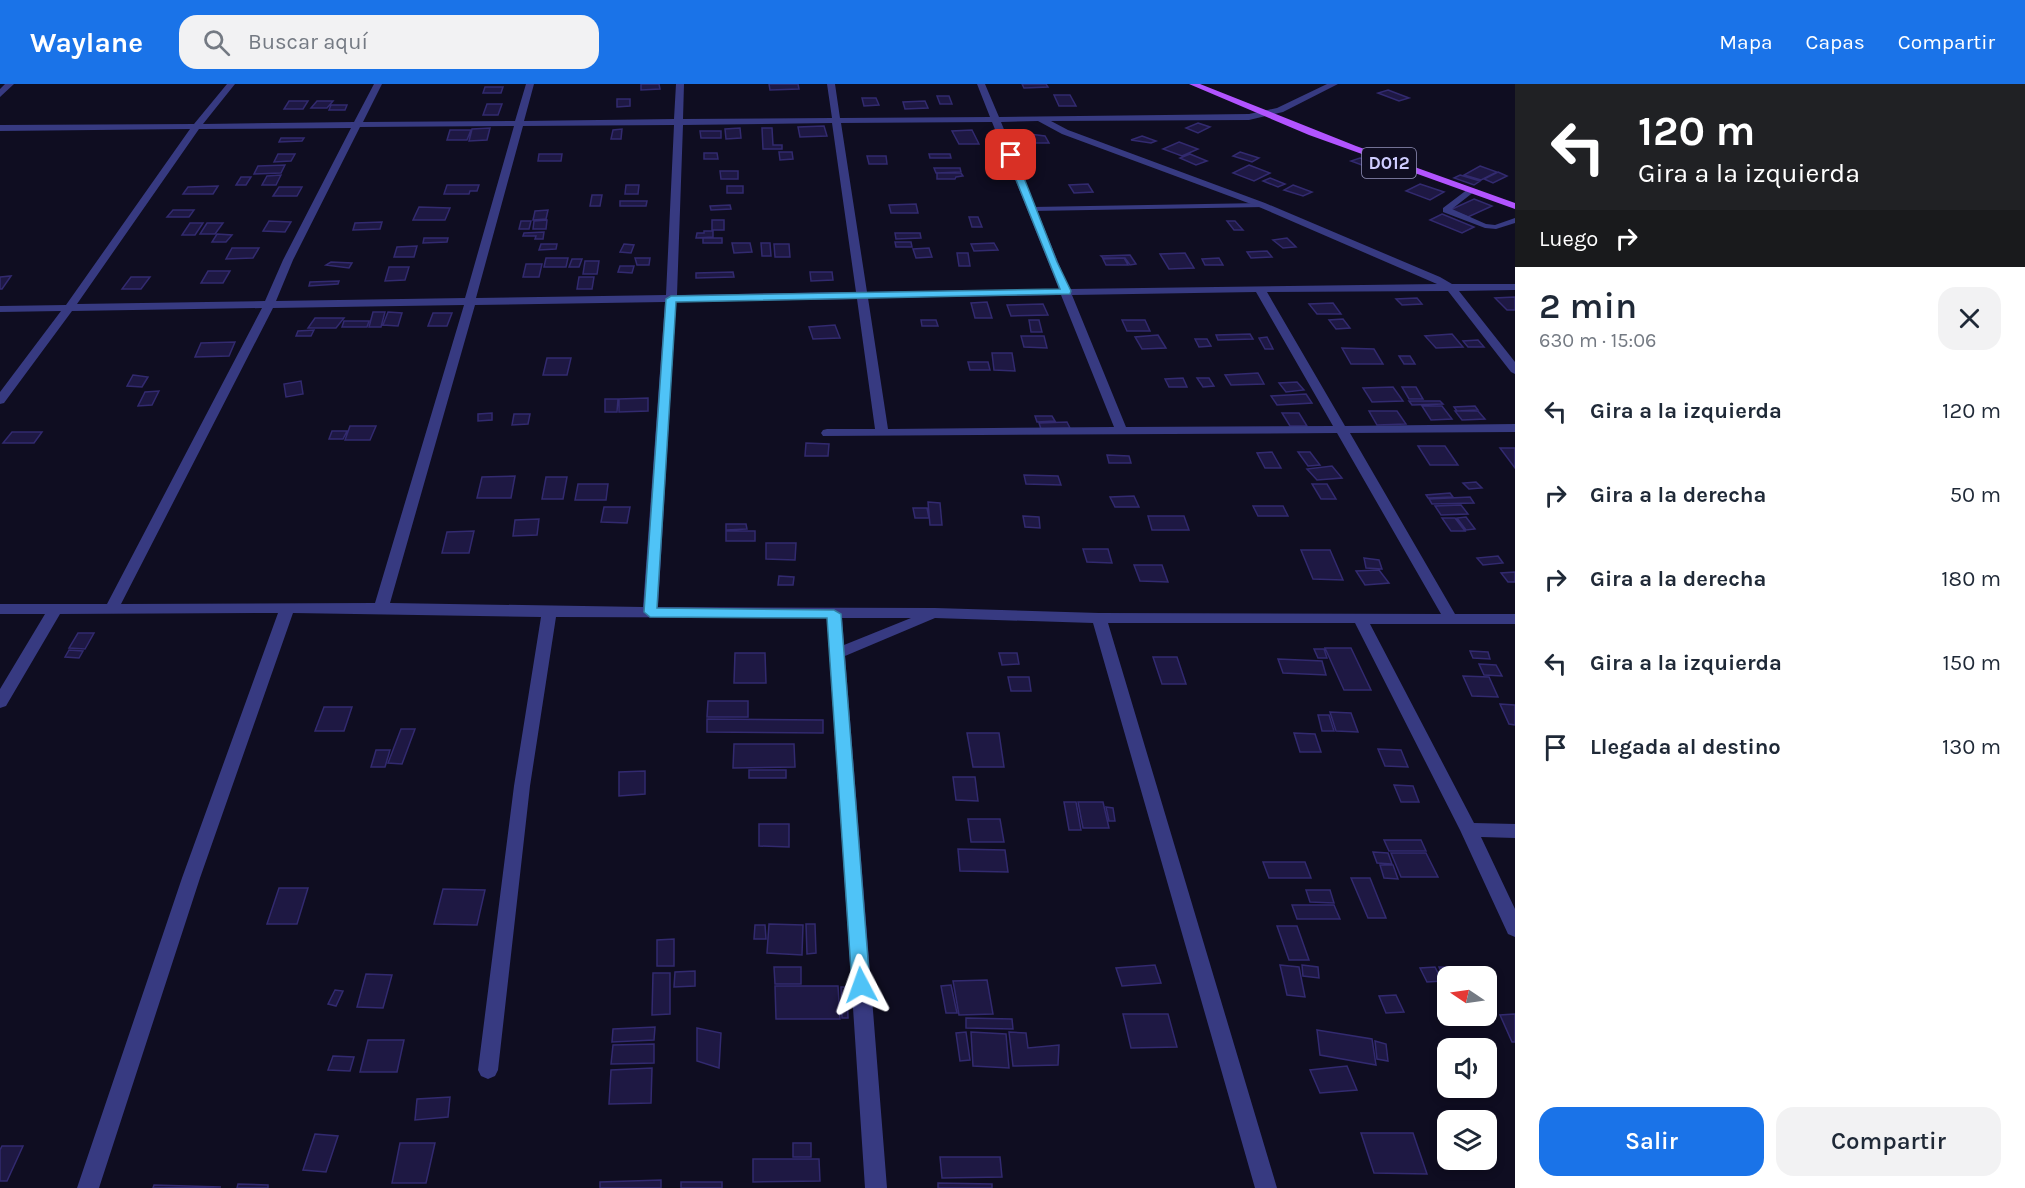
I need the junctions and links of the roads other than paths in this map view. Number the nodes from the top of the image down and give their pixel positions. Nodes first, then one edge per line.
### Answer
1 (10, 84) edge
2 (231, 84) edge
3 (378, 84) edge
4 (530, 84) edge
5 (680, 84) edge
6 (831, 84) edge
7 (981, 84) edge
8 (1193, 84) edge
9 (1334, 84) edge
10 (0, 94) edge
11 (1264, 115) junction
12 (996, 119) junction
13 (1039, 119) junction
14 (677, 121) junction
15 (838, 121) junction
16 (519, 123) junction
17 (357, 124) junction
18 (196, 126) junction
19 (0, 128) edge
20 (1471, 191) junction
21 (1262, 205) junction
22 (1515, 206) edge
23 (1032, 209) junction
24 (1515, 220) edge
25 (1515, 287) edge
26 (1451, 288) junction
27 (1260, 289) junction
28 (1066, 291) junction
29 (863, 296) junction
30 (671, 299) junction
31 (471, 301) junction
32 (270, 303) junction
33 (69, 308) junction
34 (0, 309) edge
35 (1515, 370) edge
36 (0, 400) edge
37 (1515, 428) edge
38 (1343, 430) junction
39 (1122, 432) junction
40 (827, 433) dead end
41 (882, 434) junction
42 (112, 608) junction
43 (287, 608) junction
44 (381, 608) junction
45 (0, 609) edge
46 (55, 609) junction
47 (549, 612) junction
48 (650, 612) junction
49 (935, 613) junction
50 (834, 614) junction
51 (1100, 618) junction
52 (1360, 618) junction
53 (1450, 619) junction
54 (1515, 619) edge
55 (838, 653) junction
56 (0, 702) edge
57 (1469, 831) junction
58 (1515, 831) edge
59 (1515, 929) edge
60 (488, 1070) dead end
61 (88, 1188) edge
62 (876, 1188) edge
63 (1266, 1188) edge

1 - 10 street
2 - 18 street
3 - 17 street
4 - 16 street
5 - 14 street
6 - 15 street
7 - 12 street
8 - 11 main road, D012
9 - 11 street
11 - 13 street
11 - 20 main road, D012
12 - 13 street
12 - 15 street
12 - 23 street
13 - 21 street
14 - 15 street
14 - 16 street
14 - 30 street
15 - 29 street
16 - 17 street
16 - 31 street
17 - 18 street
17 - 32 street
18 - 19 street
18 - 33 street
20 - 22 main road, D012
20 - 24 lane
21 - 23 lane
21 - 26 street
23 - 28 street
25 - 26 street
26 - 27 street
26 - 35 street
27 - 28 street
27 - 38 street
28 - 29 street
28 - 39 street
29 - 30 street
29 - 41 street
30 - 31 street
30 - 48 street
31 - 32 street
31 - 44 street
32 - 33 street
32 - 42 street
33 - 34 street
33 - 36 street
37 - 38 street
38 - 39 street
38 - 53 street
39 - 41 street
40 - 41 street
42 - 43 street
42 - 46 street
43 - 44 street
43 - 61 street
44 - 47 street
45 - 46 street
46 - 56 street
47 - 48 street
47 - 60 street
48 - 50 street
49 - 50 street
49 - 51 street
49 - 55 street
50 - 55 street
51 - 52 street
51 - 63 street
52 - 53 street
52 - 57 street
53 - 54 street
55 - 62 street
57 - 58 street
57 - 59 street

